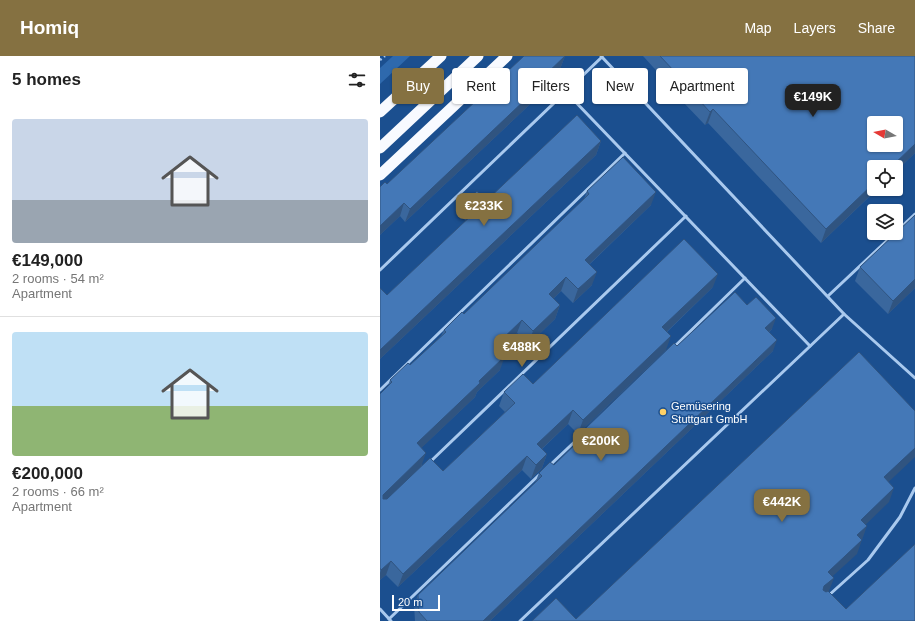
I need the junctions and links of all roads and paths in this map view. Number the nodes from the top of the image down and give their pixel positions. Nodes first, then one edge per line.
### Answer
1 (384, 56) edge
2 (441, 56) edge
3 (478, 56) edge
4 (507, 56) edge
5 (602, 57) edge
6 (380, 60) edge
7 (584, 74) edge
8 (553, 104) edge
9 (578, 104) edge
10 (380, 112) edge
11 (380, 148) edge
12 (625, 153) junction
13 (380, 174) edge
14 (915, 214) edge
15 (686, 216) junction
16 (903, 225) edge
17 (887, 240) edge
18 (380, 270) edge
19 (745, 278) junction
20 (828, 296) junction
21 (844, 314) junction
22 (810, 346) junction
23 (670, 350) edge
24 (915, 378) edge
25 (380, 390) edge
26 (590, 427) edge
27 (425, 467) edge
28 (915, 488) edge
29 (826, 599) edge
30 (380, 610) edge
31 (390, 620) edge
32 (520, 621) edge

1 - 6 path
2 - 10 highway
3 - 11 highway
4 - 13 highway
5 - 7 lane
5 - 20 lane
8 - 18 lane
9 - 12 lane
12 - 15 lane
12 - 25 lane
14 - 16 lane
15 - 19 lane
15 - 27 lane
17 - 20 lane
19 - 22 lane
19 - 23 lane
20 - 21 lane
21 - 22 lane
21 - 24 lane
22 - 32 lane
26 - 31 lane
28 - 29 lane
30 - 31 lane

